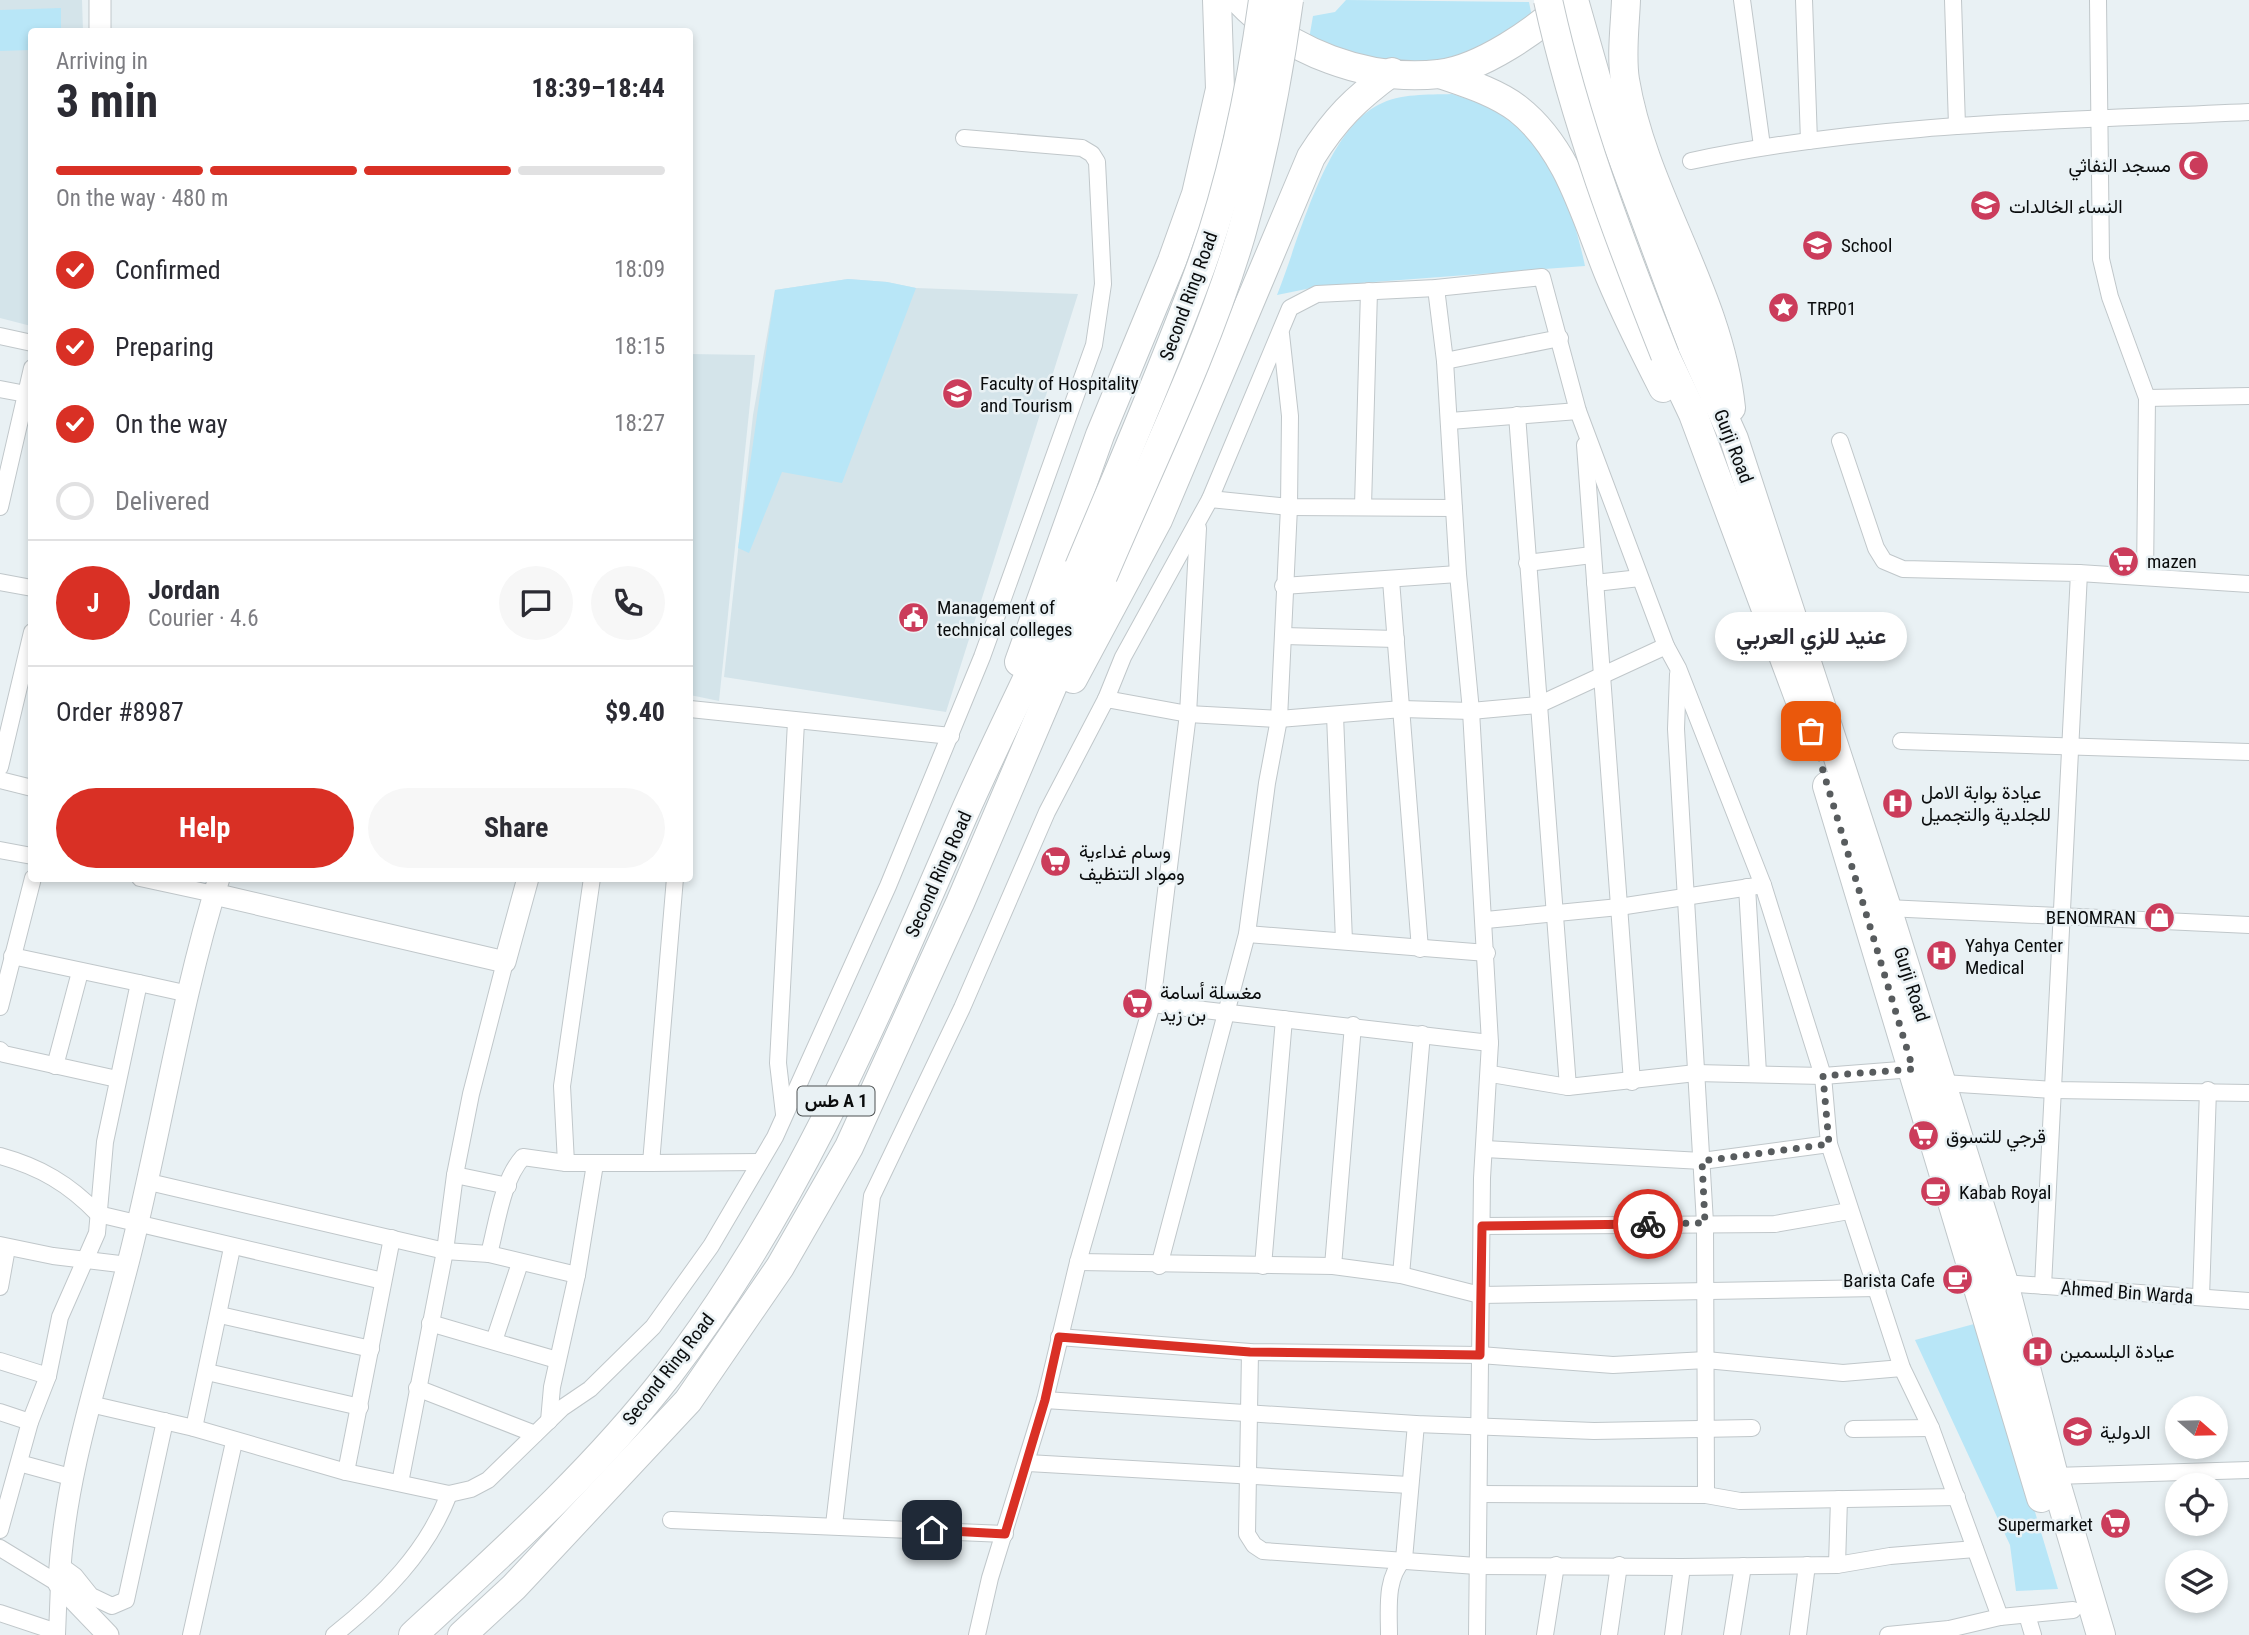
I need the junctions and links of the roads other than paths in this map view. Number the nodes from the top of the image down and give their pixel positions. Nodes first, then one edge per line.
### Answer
1 (100, 0) edge
2 (1217, 0) edge
3 (1239, 0) edge
4 (1262, 0) edge
5 (1289, 0) edge
6 (1548, 0) edge
7 (1567, 0) edge
8 (1574, 0) edge
9 (1626, 0) edge
10 (1742, 0) edge
11 (1804, 0) edge
12 (1953, 0) edge
13 (2098, 0) edge
14 (100, 28) edge
15 (1392, 72) junction
16 (1440, 74) junction
17 (2249, 112) edge
18 (2102, 120) junction
19 (1956, 126) junction
20 (964, 138) dead end
21 (1809, 141) junction
22 (1762, 146) junction
23 (1691, 161) dead end
24 (1436, 288) junction
25 (1369, 291) junction
26 (1280, 332) junction
27 (0, 336) edge
28 (1560, 338) junction
29 (28, 342) edge
30 (1445, 361) junction
31 (28, 385) edge
32 (0, 389) edge
33 (26, 394) junction
34 (2249, 396) edge
35 (2147, 398) junction
36 (1578, 411) junction
37 (1517, 415) junction
38 (1450, 421) junction
39 (1584, 428) junction
40 (1734, 439) junction
41 (1840, 441) dead end
42 (1711, 464) junction
43 (1210, 499) junction
44 (1363, 506) junction
45 (0, 507) edge
46 (1289, 507) junction
47 (1454, 508) junction
48 (1199, 523) junction
49 (1592, 555) junction
50 (1527, 563) junction
51 (1091, 571) junction
52 (2079, 573) junction
53 (1458, 575) junction
54 (2145, 577) junction
55 (1640, 578) junction
56 (1391, 580) junction
57 (0, 582) edge
58 (1595, 583) junction
59 (2249, 584) edge
60 (1283, 586) junction
61 (28, 587) edge
62 (1284, 636) junction
63 (1396, 639) junction
64 (28, 645) edge
65 (1666, 646) junction
66 (1678, 668) junction
67 (1602, 677) junction
68 (1106, 699) junction
69 (1538, 705) junction
70 (693, 709) edge
71 (1402, 709) junction
72 (1471, 711) junction
73 (1188, 714) junction
74 (1335, 715) junction
75 (1279, 719) junction
76 (796, 722) junction
77 (4, 725) edge
78 (951, 736) junction
79 (1901, 741) dead end
80 (2071, 748) junction
81 (2249, 752) edge
82 (0, 767) edge
83 (0, 780) edge
84 (28, 788) edge
85 (968, 807) junction
86 (997, 818) junction
87 (0, 850) edge
88 (28, 855) edge
89 (32, 882) edge
90 (175, 882) edge
91 (527, 882) edge
92 (591, 882) edge
93 (675, 882) edge
94 (216, 886) edge
95 (1755, 886) junction
96 (1685, 899) junction
97 (1619, 907) junction
98 (1887, 908) junction
99 (1556, 911) junction
100 (2062, 915) junction
101 (1486, 920) junction
102 (2249, 925) edge
103 (1247, 934) junction
104 (1344, 941) junction
105 (1420, 949) junction
106 (1487, 953) junction
107 (12, 956) junction
108 (505, 962) junction
109 (80, 972) junction
110 (139, 983) junction
111 (189, 995) junction
112 (1152, 1004) junction
113 (0, 1007) edge
114 (1228, 1014) junction
115 (1284, 1019) junction
116 (1353, 1025) junction
117 (1422, 1034) junction
118 (1490, 1043) junction
119 (0, 1050) edge
120 (55, 1066) junction
121 (1913, 1069) junction
122 (1696, 1073) junction
123 (1758, 1073) junction
124 (1491, 1074) junction
125 (1823, 1076) junction
126 (117, 1079) junction
127 (1632, 1082) junction
128 (1943, 1083) junction
129 (1568, 1087) junction
130 (2054, 1090) junction
131 (2208, 1090) junction
132 (2249, 1093) edge
133 (784, 1116) junction
134 (1829, 1144) junction
135 (1485, 1149) junction
136 (0, 1156) edge
137 (1702, 1161) junction
138 (760, 1162) junction
139 (566, 1163) junction
140 (650, 1163) junction
141 (595, 1164) junction
142 (454, 1175) junction
143 (149, 1182) junction
144 (508, 1186) junction
145 (1849, 1210) junction
146 (98, 1214) junction
147 (1705, 1223) junction
148 (137, 1225) junction
149 (1482, 1226) junction
150 (391, 1238) junction
151 (4, 1246) edge
152 (232, 1248) junction
153 (445, 1251) junction
154 (489, 1254) junction
155 (87, 1261) junction
156 (1079, 1262) junction
157 (520, 1263) junction
158 (128, 1265) junction
159 (1159, 1266) junction
160 (1263, 1266) junction
161 (1333, 1266) junction
162 (578, 1275) junction
163 (1401, 1275) junction
164 (383, 1281) junction
165 (2004, 1283) junction
166 (2043, 1286) junction
167 (0, 1287) edge
168 (1878, 1288) junction
169 (1707, 1291) junction
170 (1480, 1295) junction
171 (2201, 1297) junction
172 (2249, 1301) edge
173 (219, 1315) junction
174 (430, 1323) junction
175 (1059, 1337) junction
176 (494, 1341) junction
177 (371, 1349) junction
178 (1250, 1352) junction
179 (1480, 1355) junction
180 (557, 1360) junction
181 (1706, 1360) junction
182 (0, 1361) edge
183 (1902, 1368) junction
184 (207, 1372) junction
185 (48, 1376) junction
186 (417, 1388) junction
187 (1045, 1400) junction
188 (90, 1404) junction
189 (360, 1407) junction
190 (0, 1412) edge
191 (1251, 1416) junction
192 (165, 1421) junction
193 (549, 1421) junction
194 (30, 1422) junction
195 (1416, 1424) junction
196 (1480, 1425) junction
197 (194, 1428) junction
198 (1752, 1428) dead end
199 (1931, 1428) junction
200 (1706, 1429) junction
201 (1853, 1429) dead end
202 (535, 1434) junction
203 (234, 1442) junction
204 (19, 1463) junction
205 (1028, 1463) junction
206 (2249, 1469) edge
207 (346, 1472) junction
208 (2054, 1476) junction
209 (74, 1478) junction
210 (1248, 1478) junction
211 (400, 1483) junction
212 (1409, 1485) junction
213 (449, 1494) junction
214 (1479, 1494) junction
215 (1706, 1495) junction
216 (1957, 1497) junction
217 (1839, 1500) junction
218 (671, 1520) dead end
219 (834, 1525) junction
220 (0, 1530) edge
221 (1005, 1534) junction
222 (0, 1548) edge
223 (1975, 1549) junction
224 (1404, 1559) junction
225 (1556, 1565) junction
226 (1619, 1565) junction
227 (1807, 1565) junction
228 (1837, 1565) junction
229 (1477, 1566) junction
230 (1743, 1566) junction
231 (1682, 1567) junction
232 (59, 1575) junction
233 (0, 1613) edge
234 (2026, 1615) junction
235 (2000, 1617) junction
236 (2077, 1622) edge
237 (57, 1634) edge
238 (108, 1635) edge
239 (191, 1635) edge
240 (334, 1635) edge
241 (413, 1635) edge
242 (462, 1635) edge
243 (977, 1635) edge
244 (1389, 1635) edge
245 (1477, 1635) edge
246 (1545, 1635) edge
247 (1609, 1635) edge
248 (1673, 1635) edge
249 (1732, 1635) edge
250 (1798, 1635) edge
251 (1888, 1635) edge
252 (2033, 1635) edge
253 (2101, 1635) edge

1 - 14 street
2 - 85 highway
3 - 15 highway
4 - 51 highway, Second Ring Road, bridge
5 - 51 highway, bridge
6 - 42 highway, Gurji Road, bridge
7 - 16 highway
8 - 40 highway, Gurji Road
9 - 40 highway
10 - 22 street
11 - 21 street
12 - 19 street
13 - 18 street
15 - 16 highway
15 - 86 highway
16 - 42 highway
17 - 18 street
18 - 19 street
18 - 35 street
19 - 21 street
20 - 78 street
21 - 22 street
22 - 23 street
24 - 25 street
24 - 28 street
24 - 30 street
25 - 26 street
25 - 44 street
26 - 43 street
26 - 46 street
27 - 29 street
28 - 30 street
28 - 36 street
30 - 38 street
31 - 33 street
32 - 33 street
33 - 45 street
34 - 35 street
35 - 54 street
36 - 37 street
36 - 39 street
37 - 38 street
37 - 50 street
38 - 47 street
39 - 49 street
39 - 55 street
40 - 98 highway, Gurji Road
41 - 52 street
42 - 121 highway, Gurji Road
43 - 46 street
43 - 48 street
44 - 46 street
44 - 47 street
46 - 60 street
47 - 53 street
48 - 68 street
48 - 73 street
49 - 50 street
49 - 58 street
50 - 69 street
51 - 85 highway, Second Ring Road / طس A 1
51 - 86 highway, Second Ring Road / طس A 1
52 - 54 street
52 - 80 street
53 - 56 street
53 - 72 street
54 - 59 street
55 - 58 street
55 - 65 street
56 - 60 street
56 - 63 street
57 - 61 street
58 - 67 street
60 - 62 street
62 - 63 street
62 - 75 street
63 - 71 street
64 - 77 street
65 - 66 street
65 - 67 street
66 - 95 street
66 - 96 street
67 - 69 street
67 - 97 street
68 - 73 street
68 - 219 street
69 - 72 street
69 - 99 street
70 - 76 street
71 - 72 street
71 - 74 street
71 - 105 street
72 - 101 street
73 - 75 street
73 - 112 street
74 - 75 street
74 - 104 street
75 - 103 street
76 - 78 street
76 - 133 street
77 - 82 street
78 - 133 street
79 - 80 street
80 - 81 street
80 - 100 street
83 - 84 street
85 - 241 highway, Second Ring Road / طس A 1
86 - 242 highway, Second Ring Road / طس A 1
87 - 88 street
89 - 107 street
90 - 94 street
91 - 108 street
92 - 139 street
93 - 140 street
94 - 108 street
94 - 111 street
95 - 96 street
95 - 123 street
95 - 125 street
96 - 97 street
96 - 122 street
97 - 99 street
97 - 127 street
98 - 100 street
98 - 128 highway, Gurji Road
99 - 101 street
99 - 129 street
100 - 102 street
100 - 130 street
101 - 106 street
103 - 104 street
103 - 114 street
104 - 105 street
105 - 106 street
106 - 118 street
107 - 109 street
107 - 113 street
108 - 142 street
109 - 110 street
109 - 120 street
110 - 111 street
110 - 126 street
111 - 143 street
112 - 114 street
112 - 156 street
114 - 115 street
114 - 159 street
115 - 116 street
115 - 160 street
116 - 117 street
116 - 161 street
117 - 118 street
117 - 163 street
118 - 124 street
119 - 120 street
120 - 126 street
121 - 125 street
121 - 236 highway, Gurji Road
122 - 123 street
122 - 127 street
122 - 137 street
123 - 125 street
124 - 129 street
124 - 135 street
125 - 134 street
126 - 146 street
127 - 129 street
128 - 130 street
128 - 165 highway, Gurji Road
130 - 131 street
130 - 166 street
131 - 132 street
131 - 171 street
133 - 138 street
134 - 137 street
134 - 145 street
135 - 137 street
135 - 149 street
136 - 146 street
137 - 147 street
138 - 140 street
138 - 193 street
139 - 141 street
139 - 144 street
140 - 141 street
141 - 162 street
142 - 144 street
142 - 153 street
143 - 148 street
143 - 150 street
144 - 154 street
145 - 147 street
145 - 168 street
146 - 148 street
146 - 155 street
147 - 149 street
147 - 169 street
148 - 152 street
148 - 158 street
149 - 170 street
150 - 153 street
150 - 164 street
151 - 155 street
151 - 167 street
152 - 164 street
152 - 173 street
153 - 154 street
153 - 174 street
154 - 157 street
155 - 158 street
155 - 185 street
156 - 159 street
156 - 175 street
157 - 162 street
157 - 176 street
158 - 188 street
159 - 160 street
160 - 161 street
161 - 163 street
162 - 180 street
163 - 170 street
164 - 177 street
165 - 166 street, Ahmed Bin Warda
165 - 208 highway, Gurji Road
166 - 171 street, Ahmed Bin Warda
168 - 169 street
168 - 183 street
169 - 170 street
169 - 181 street
170 - 179 street
171 - 172 street, Ahmed Bin Warda
173 - 177 street
173 - 184 street
174 - 176 street
174 - 186 street
175 - 178 street
175 - 187 street
176 - 180 street
177 - 189 street
178 - 179 street
178 - 191 street
179 - 181 street
179 - 196 street
180 - 193 street
181 - 183 street
181 - 200 street
182 - 185 street
183 - 199 street
184 - 189 street
184 - 197 street
185 - 194 street
186 - 202 street
186 - 211 street
187 - 191 street
187 - 205 street
188 - 192 street
188 - 209 street
189 - 207 street
190 - 194 street
191 - 195 street
191 - 210 street
192 - 197 street
192 - 232 street
193 - 202 street
194 - 204 street
195 - 196 street
195 - 212 street
196 - 200 street
196 - 214 street
197 - 203 street
198 - 200 street
199 - 201 street
199 - 216 street
200 - 215 street
202 - 213 street
203 - 207 street
203 - 239 street
204 - 209 street
204 - 220 street
205 - 210 street
205 - 221 street
206 - 208 street
207 - 211 street
208 - 253 highway, Gurji Road
209 - 232 street
210 - 212 street
210 - 224 street
211 - 213 street
212 - 224 street
213 - 240 street
214 - 215 street
214 - 229 street
215 - 217 street
216 - 217 street
216 - 223 street
217 - 228 street
218 - 219 street
219 - 221 street
221 - 243 street
222 - 232 street
223 - 228 street
223 - 235 street
224 - 229 street
224 - 244 street
225 - 226 street
225 - 229 street
225 - 246 street
226 - 231 street
226 - 247 street
227 - 228 street
227 - 230 street
227 - 250 street
229 - 245 street
230 - 231 street
230 - 249 street
231 - 248 street
232 - 237 street
232 - 238 street
233 - 237 street
234 - 235 street
234 - 236 street
234 - 252 street
235 - 251 street

